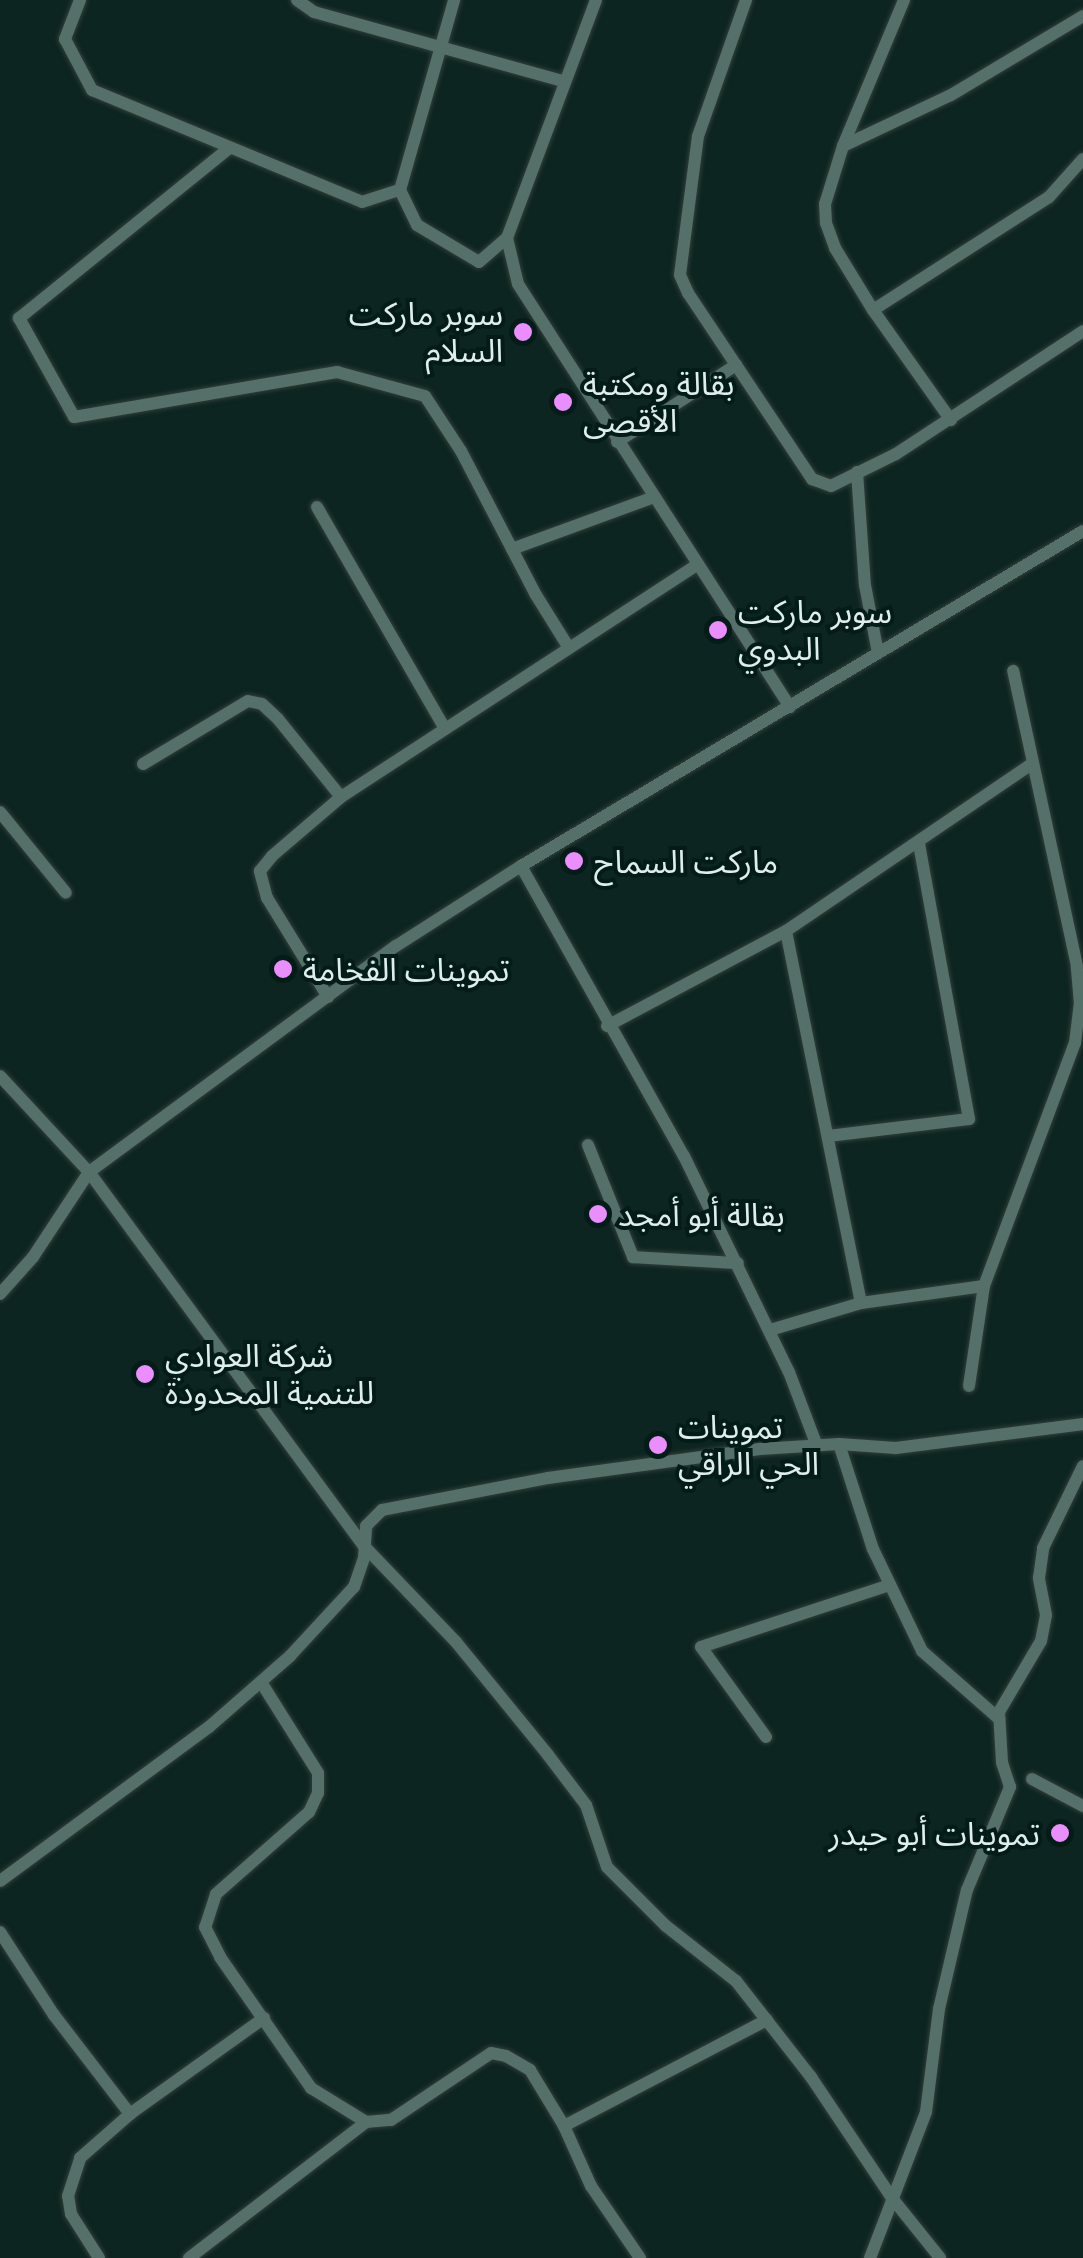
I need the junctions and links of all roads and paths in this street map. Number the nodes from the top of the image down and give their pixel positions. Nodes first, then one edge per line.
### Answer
1 (80, 0) edge
2 (297, 0) edge
3 (454, 0) edge
4 (596, 0) edge
5 (746, 0) edge
6 (904, 0) edge
7 (1083, 16) edge
8 (441, 47) junction
9 (563, 81) junction
10 (843, 146) junction
11 (228, 149) junction
12 (1083, 159) edge
13 (400, 190) junction
14 (507, 238) junction
15 (873, 310) junction
16 (1082, 336) edge
17 (736, 366) junction
18 (950, 420) junction
19 (617, 442) junction
20 (856, 472) junction
21 (654, 497) junction
22 (317, 506) dead end
23 (1083, 531) edge
24 (512, 549) junction
25 (698, 564) junction
26 (569, 648) junction
27 (878, 654) junction
28 (1012, 671) dead end
29 (790, 707) junction
30 (444, 729) junction
31 (143, 764) dead end
32 (1030, 766) junction
33 (341, 797) junction
34 (0, 812) edge
35 (919, 843) junction
36 (521, 866) junction
37 (66, 893) dead end
38 (786, 931) junction
39 (328, 996) junction
40 (607, 1026) junction
41 (0, 1076) edge
42 (828, 1136) junction
43 (588, 1144) dead end
44 (89, 1172) junction
45 (738, 1263) junction
46 (984, 1286) junction
47 (0, 1294) edge
48 (860, 1302) junction
49 (770, 1330) junction
50 (969, 1386) dead end
51 (1083, 1424) edge
52 (839, 1444) junction
53 (817, 1446) junction
54 (1083, 1466) edge
55 (364, 1546) junction
56 (890, 1585) junction
57 (261, 1682) junction
58 (1000, 1720) junction
59 (766, 1737) dead end
60 (1032, 1779) dead end
61 (1083, 1806) edge
62 (0, 1881) edge
63 (0, 1932) edge
64 (264, 2018) junction
65 (767, 2020) junction
66 (130, 2114) junction
67 (366, 2122) junction
68 (564, 2126) junction
69 (892, 2198) junction
70 (99, 2258) edge
71 (190, 2258) edge
72 (640, 2258) edge
73 (870, 2258) edge
74 (940, 2258) edge

1 - 11 street
2 - 8 street
3 - 8 street
4 - 9 street
5 - 17 street
6 - 10 street
7 - 10 street
8 - 9 street
8 - 13 street
9 - 14 street
10 - 15 street
11 - 13 street
11 - 24 street
12 - 15 street
13 - 14 street
14 - 19 street
15 - 18 street
16 - 18 street
17 - 19 street
17 - 20 street
18 - 20 street
19 - 21 street
20 - 27 street
21 - 24 street
21 - 25 street
22 - 30 street
23 - 27 street
24 - 26 street
25 - 26 street
25 - 29 street
26 - 30 street
27 - 29 street
28 - 32 street
29 - 36 street
30 - 33 street
31 - 33 street
32 - 35 street
32 - 46 street
33 - 39 street
34 - 37 street
35 - 38 street
35 - 42 street
36 - 39 street
36 - 40 street
38 - 40 street
38 - 42 street
39 - 44 street
40 - 45 street
41 - 44 street
42 - 48 street
43 - 45 street
44 - 47 street
44 - 55 street
45 - 49 street
46 - 48 street
46 - 50 street
48 - 49 street
49 - 53 street
51 - 52 street
52 - 53 street
52 - 56 street
53 - 55 street
54 - 58 street
55 - 57 street
55 - 65 street
56 - 58 street
56 - 59 street
57 - 62 street
57 - 64 street
58 - 69 street
60 - 61 street
63 - 66 street
64 - 66 street
64 - 67 street
65 - 68 street
65 - 69 street
66 - 70 street
67 - 68 street
67 - 71 street
68 - 72 street
69 - 73 street
69 - 74 street

